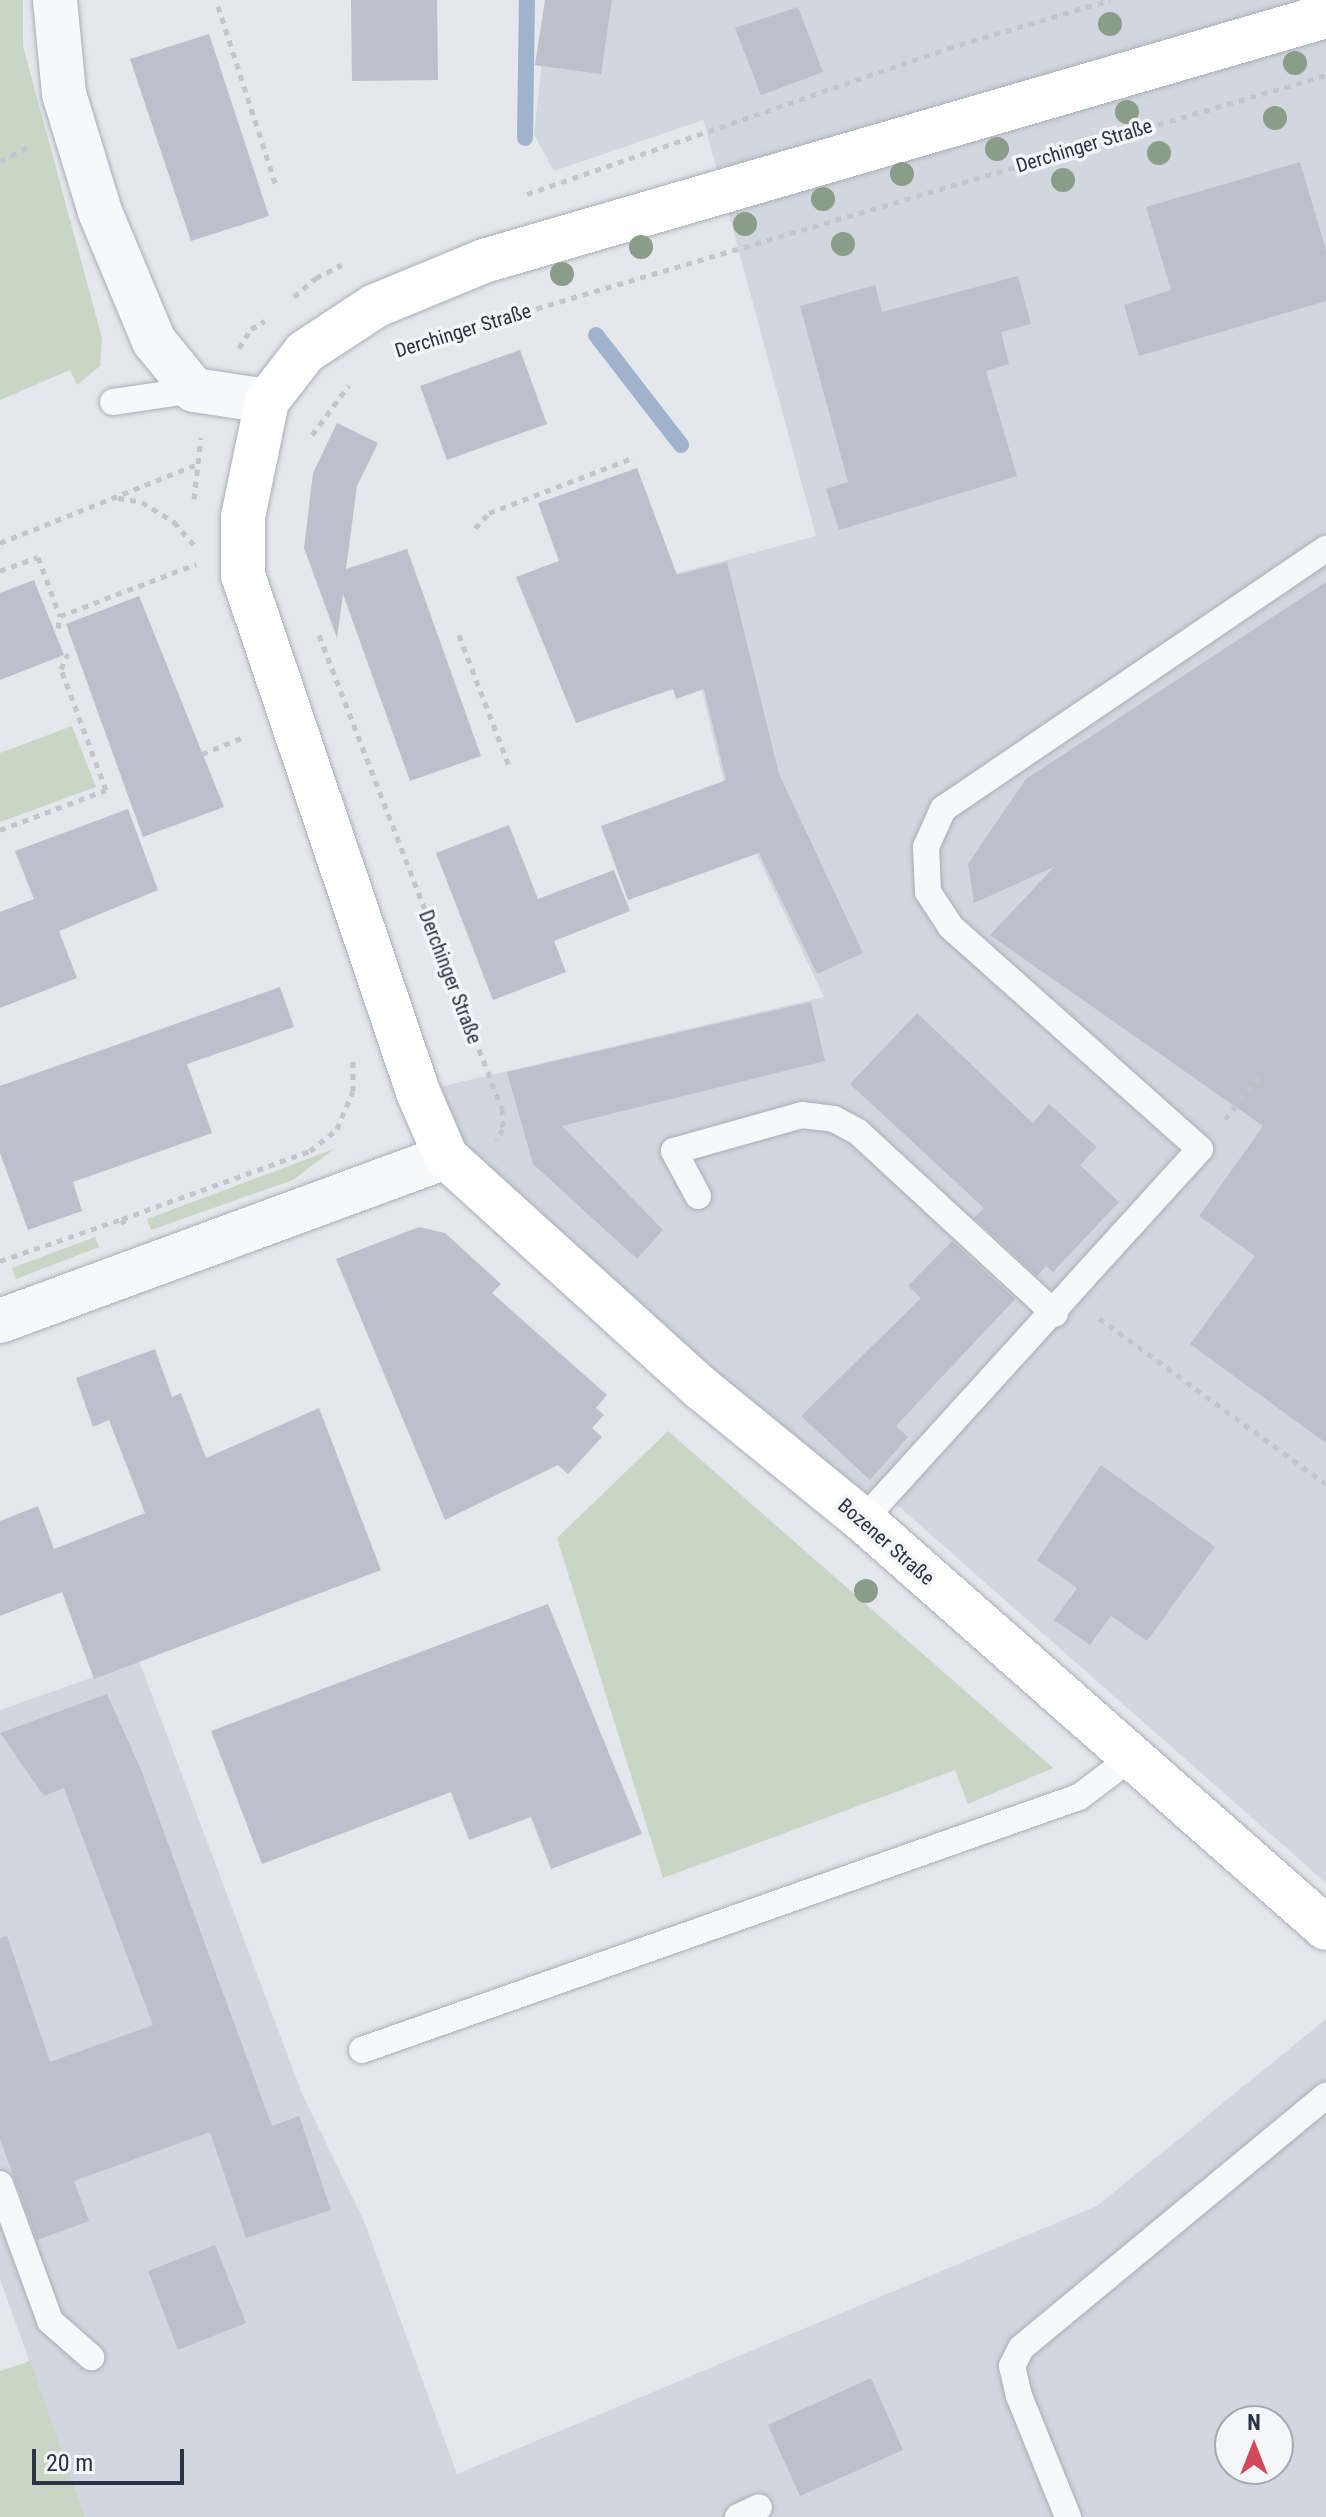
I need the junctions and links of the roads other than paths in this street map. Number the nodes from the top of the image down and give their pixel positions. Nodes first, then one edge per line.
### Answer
1 (55, 0) edge
2 (1326, 16) edge
3 (205, 390) junction
4 (267, 401) junction
5 (113, 402) dead end
6 (1326, 549) edge
7 (446, 1157) junction
8 (698, 1196) dead end
9 (1062, 1305) junction
10 (0, 1321) edge
11 (863, 1520) junction
12 (1132, 1757) junction
13 (1326, 1928) edge
14 (362, 2050) dead end
15 (1326, 2096) edge
16 (0, 2184) edge
17 (91, 2357) dead end
18 (1068, 2517) edge

1 - 3 street
2 - 4 street
3 - 4 street
3 - 5 lane
4 - 7 street
6 - 9 lane
7 - 10 street
7 - 11 street, Bozener Straße
8 - 9 lane
9 - 11 lane
11 - 12 street, Bozener Straße
12 - 13 street, Bozener Straße
12 - 14 lane
15 - 18 lane
16 - 17 lane

